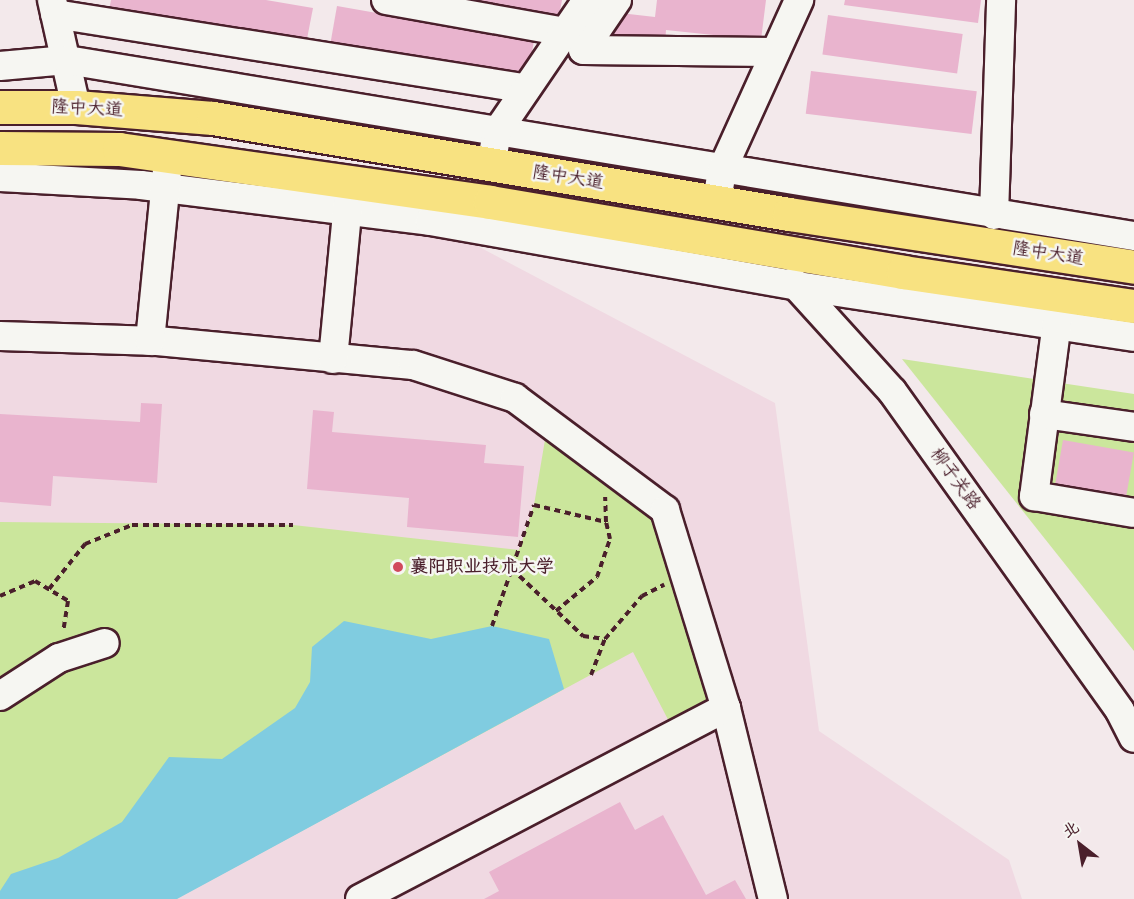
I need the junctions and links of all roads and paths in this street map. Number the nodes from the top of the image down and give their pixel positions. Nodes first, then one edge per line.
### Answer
1 (386, 0) edge
2 (586, 0) edge
3 (617, 0) edge
4 (799, 0) edge
5 (1001, 0) edge
6 (53, 7) edge
7 (565, 32) junction
8 (775, 52) junction
9 (67, 60) junction
10 (0, 66) edge
11 (526, 89) junction
12 (0, 107) edge
13 (76, 107) junction
14 (497, 132) junction
15 (0, 148) edge
16 (169, 156) junction
17 (491, 166) junction
18 (722, 170) junction
19 (0, 177) edge
20 (165, 188) junction
21 (873, 195) junction
22 (349, 197) junction
23 (717, 203) junction
24 (994, 215) junction
25 (867, 226) junction
26 (1134, 236) edge
27 (746, 246) junction
28 (1134, 267) edge
29 (798, 286) junction
30 (1134, 306) edge
31 (1058, 310) junction
32 (0, 336) edge
33 (1134, 337) edge
34 (150, 341) junction
35 (333, 359) junction
36 (1044, 414) junction
37 (1134, 427) edge
38 (603, 464) junction
39 (1134, 513) edge
40 (606, 522) junction
41 (293, 525) dead end
42 (512, 569) junction
43 (685, 574) junction
44 (49, 589) junction
45 (0, 596) edge
46 (556, 610) junction
47 (492, 626) dead end
48 (605, 639) junction
49 (105, 643) dead end
50 (59, 658) junction
51 (591, 675) dead end
52 (0, 696) edge
53 (726, 708) junction
54 (1134, 738) edge
55 (360, 899) edge
56 (773, 899) edge

1 - 7 street
2 - 7 street
3 - 8 street
4 - 8 street
5 - 24 street
6 - 9 street
6 - 11 street
7 - 11 street
8 - 18 street
9 - 10 street
9 - 13 street
9 - 14 street
11 - 14 street
12 - 13 main road, 隆中大道
13 - 17 main road, 隆中大道
14 - 17 street
14 - 18 street
15 - 16 main road, 隆中大道
16 - 20 street
16 - 22 main road, 隆中大道
17 - 23 main road, 隆中大道
18 - 21 street
18 - 23 street
19 - 20 street
20 - 22 street
20 - 34 street
21 - 24 street
21 - 25 street
22 - 27 main road, 隆中大道
22 - 29 street
22 - 35 street
23 - 25 main road, 隆中大道
24 - 26 street
25 - 28 main road, 隆中大道
27 - 29 street, 柳子关路
27 - 31 main road, 隆中大道
29 - 31 street
29 - 54 street, 柳子关路
30 - 31 main road, 隆中大道
31 - 33 street
31 - 36 street
32 - 34 street
34 - 35 street
35 - 38 street
36 - 37 street
36 - 39 street
38 - 40 path
38 - 43 street
40 - 42 path
40 - 46 path
41 - 44 path
42 - 46 path
42 - 47 path
43 - 48 path
43 - 53 street
44 - 45 path
44 - 50 path
46 - 48 path
48 - 51 path
49 - 50 street
50 - 52 street
53 - 55 street
53 - 56 street

